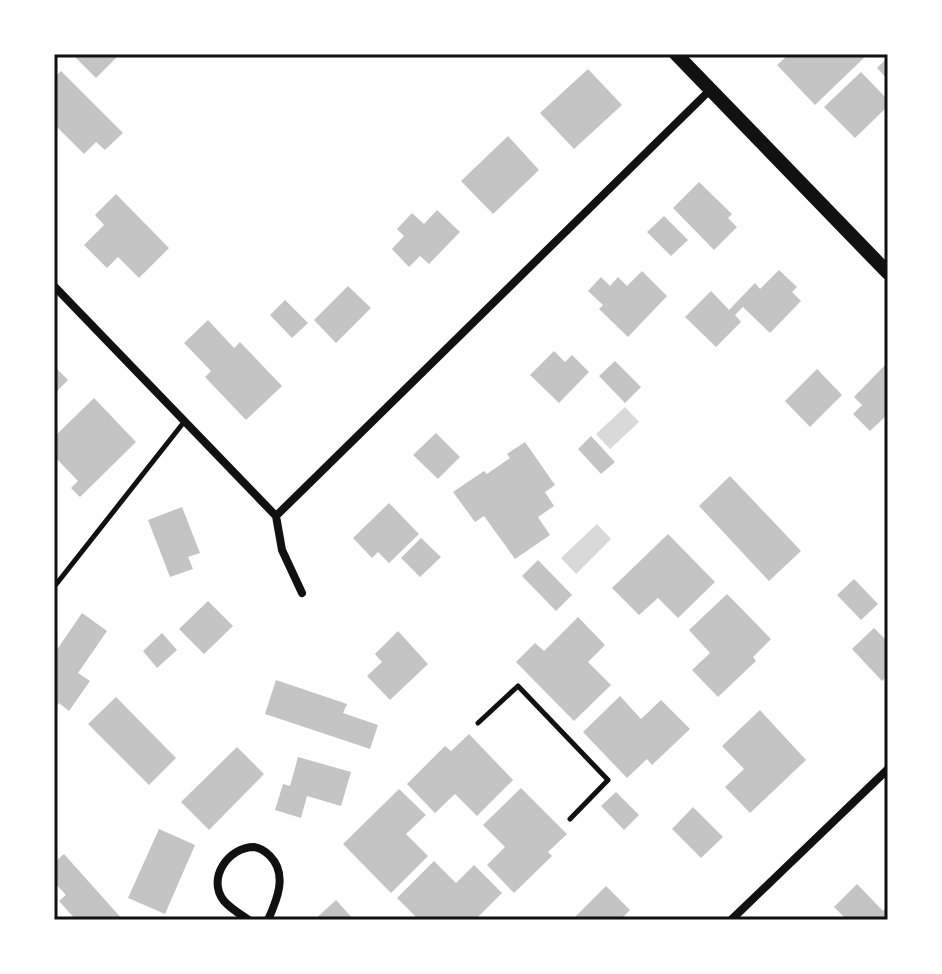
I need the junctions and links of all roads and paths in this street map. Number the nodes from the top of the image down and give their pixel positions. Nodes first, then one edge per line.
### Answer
1 (676, 54) edge
2 (710, 90) junction
3 (888, 273) edge
4 (54, 286) edge
5 (185, 421) junction
6 (276, 516) junction
7 (54, 587) edge
8 (302, 593) dead end
9 (478, 723) dead end
10 (888, 769) edge
11 (570, 819) dead end
12 (249, 920) edge
13 (268, 920) edge
14 (731, 920) edge

1 - 2 street
2 - 3 street
2 - 6 street
4 - 5 street
5 - 6 street
5 - 7 lane
6 - 8 street
9 - 11 lane
10 - 14 street
12 - 13 street

